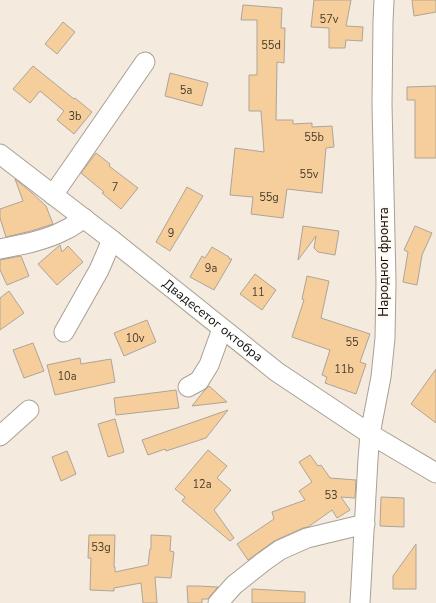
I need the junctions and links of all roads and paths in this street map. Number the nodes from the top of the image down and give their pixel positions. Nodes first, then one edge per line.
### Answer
1 (384, 0) edge
2 (145, 62) dead end
3 (0, 154) edge
4 (53, 195) junction
5 (84, 218) junction
6 (112, 240) junction
7 (0, 249) edge
8 (222, 329) junction
9 (64, 332) dead end
10 (188, 387) dead end
11 (28, 410) dead end
12 (370, 434) junction
13 (0, 436) edge
14 (436, 473) edge
15 (365, 524) junction
16 (218, 603) edge
17 (360, 603) edge

1 - 12 street, Народног фронта
2 - 4 street
3 - 4 street, Двадесетог октобра
4 - 5 street, Двадесетог октобра
5 - 6 street, Двадесетог октобра
5 - 7 street
6 - 8 street, Двадесетог октобра
6 - 9 street
8 - 10 street
8 - 12 street, Двадесетог октобра
11 - 13 street
12 - 14 street, Двадесетог октобра
12 - 15 street, Народног фронта
15 - 16 street
15 - 17 street, Народног фронта

